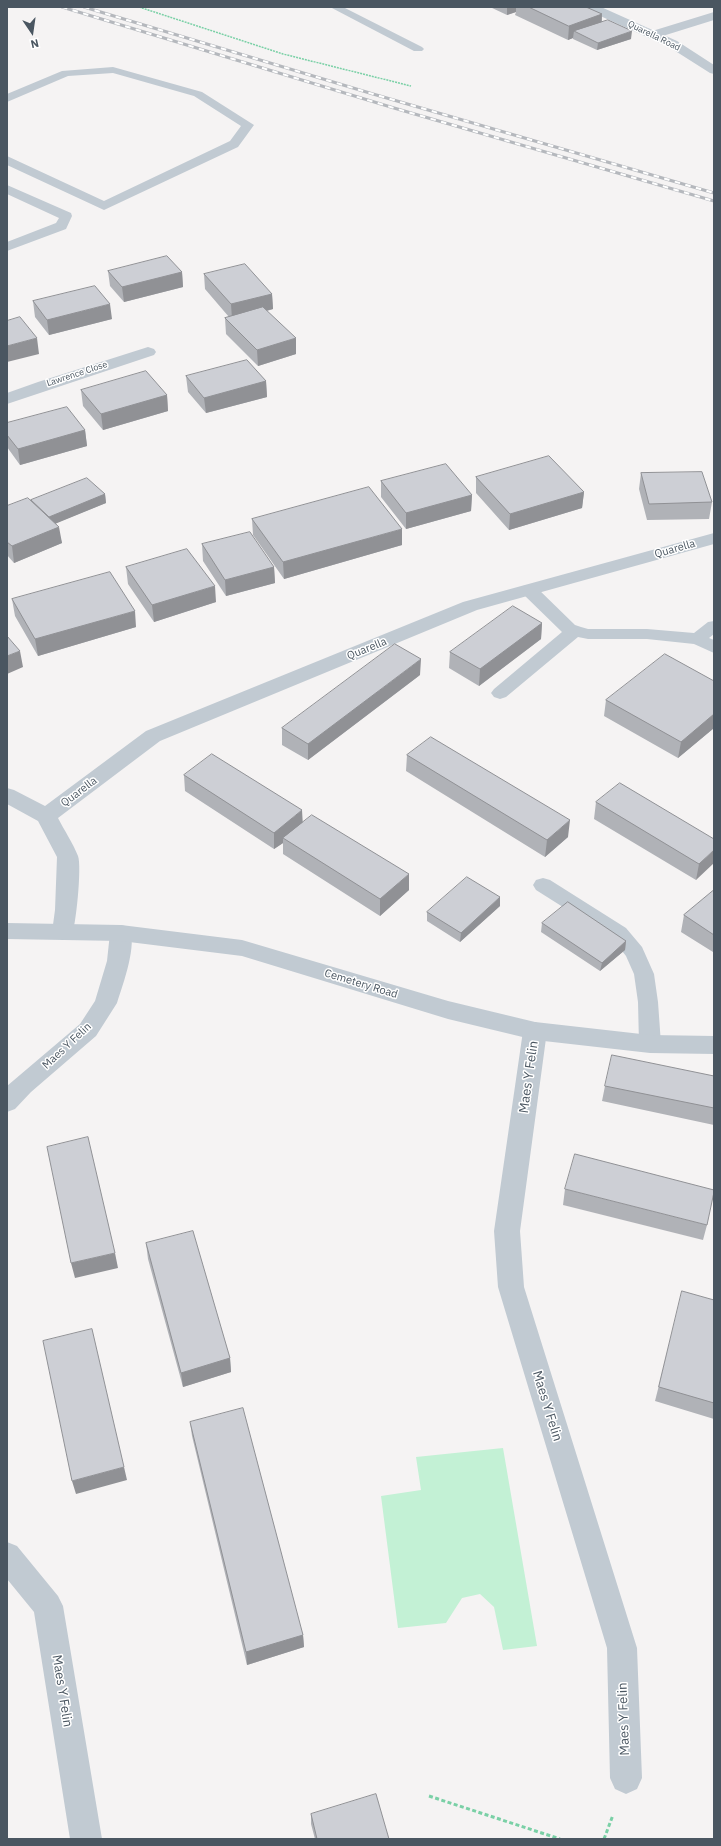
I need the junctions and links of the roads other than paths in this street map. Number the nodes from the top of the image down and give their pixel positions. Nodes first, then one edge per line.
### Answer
1 (335, 7) edge
2 (591, 7) edge
3 (714, 16) edge
4 (653, 35) junction
5 (418, 49) dead end
6 (714, 70) edge
7 (7, 98) edge
8 (7, 160) edge
9 (7, 189) edge
10 (7, 248) edge
11 (148, 352) dead end
12 (7, 400) edge
13 (714, 538) edge
14 (529, 590) junction
15 (714, 626) edge
16 (575, 630) junction
17 (697, 640) junction
18 (714, 647) edge
19 (500, 693) dead end
20 (7, 795) edge
21 (46, 816) junction
22 (543, 885) dead end
23 (7, 931) edge
24 (63, 932) junction
25 (121, 933) junction
26 (535, 1030) junction
27 (650, 1044) junction
28 (714, 1045) edge
29 (7, 1102) edge
30 (7, 1556) edge
31 (626, 1778) dead end
32 (86, 1839) edge

1 - 5 lane
2 - 4 street, Quarella Road
3 - 4 street
4 - 6 street, Quarella Road
7 - 8 lane
9 - 10 lane
11 - 12 street, Lawrence Close
13 - 14 street, Quarella
14 - 16 lane
14 - 21 street, Quarella
15 - 17 lane
16 - 17 lane
16 - 19 lane
17 - 18 lane
20 - 21 street
21 - 24 street
22 - 27 lane
23 - 24 street, Cemetery Road
24 - 25 street, Cemetery Road
25 - 26 street, Cemetery Road
25 - 29 street, Maes Y Felin
26 - 27 street, Cemetery Road
26 - 31 street, Maes Y Felin
27 - 28 street, Cemetery Road
30 - 32 street, Maes Y Felin

